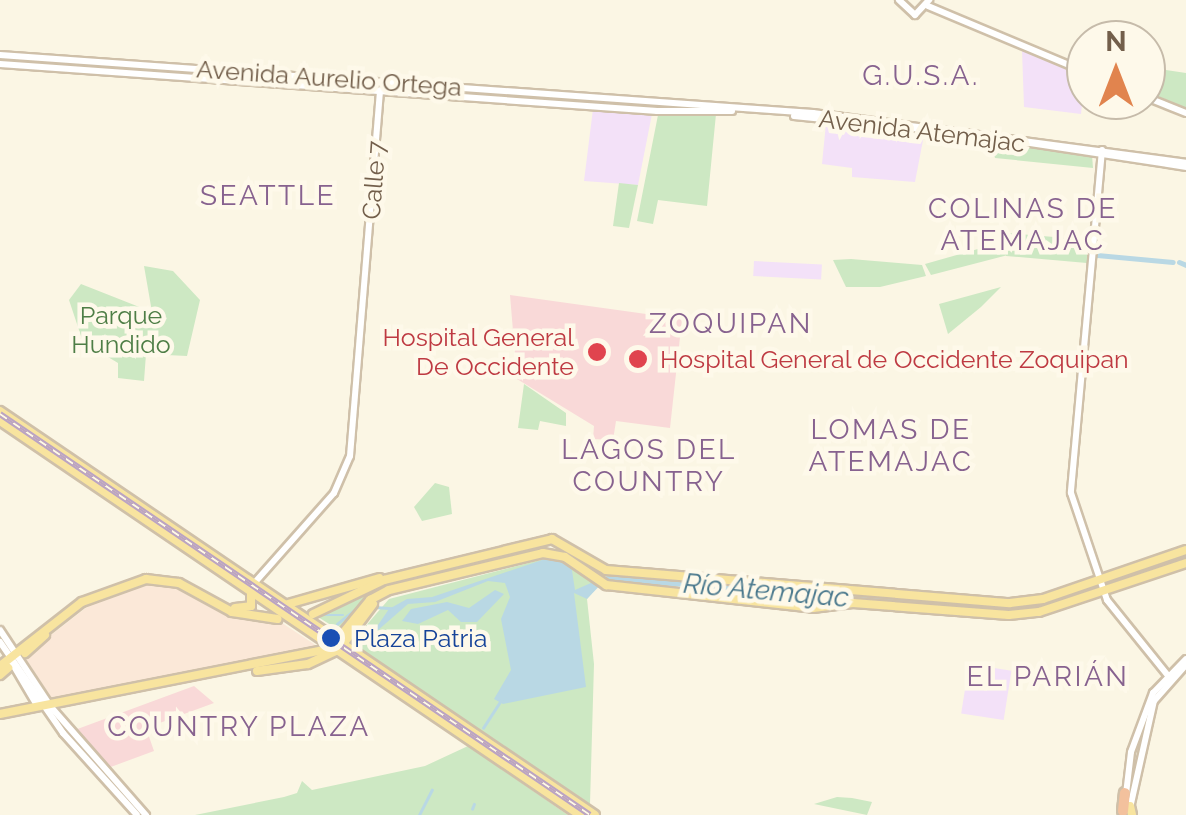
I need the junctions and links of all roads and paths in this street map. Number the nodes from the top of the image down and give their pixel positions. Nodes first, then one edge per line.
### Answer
1 (899, 0) edge
2 (928, 3) edge
3 (0, 54) edge
4 (1066, 63) edge
5 (0, 64) edge
6 (381, 81) junction
7 (380, 90) junction
8 (659, 100) joint
9 (657, 111) joint
10 (1102, 151) junction
11 (1186, 165) edge
12 (0, 410) edge
13 (0, 421) edge
14 (1186, 550) edge
15 (482, 554) junction
16 (1186, 562) edge
17 (393, 577) junction
18 (256, 580) dead end
19 (428, 580) junction
20 (1101, 585) junction
21 (402, 586) junction
22 (249, 590) junction
23 (198, 594) junction
24 (282, 602) junction
25 (342, 602) junction
26 (313, 614) dead end
27 (302, 616) junction
28 (277, 619) dead end
29 (0, 630) edge
30 (342, 633) dead end
31 (0, 642) edge
32 (340, 647) junction
33 (323, 650) dead end
34 (1155, 661) junction
35 (10, 662) edge
36 (1186, 662) edge
37 (356, 664) junction
38 (372, 664) junction
39 (1176, 666) junction
40 (228, 673) junction
41 (1168, 676) junction
42 (1156, 686) junction
43 (32, 705) dead end
44 (49, 706) junction
45 (0, 712) edge
46 (1126, 793) joint
47 (1128, 813) edge
48 (137, 815) edge
49 (146, 815) edge
50 (580, 815) edge
51 (595, 815) edge

1 - 2 main road
2 - 4 main road
3 - 6 main road, Avenida Aurelio Ortega
5 - 7 main road, Avenida Aurelio Ortega
6 - 7 main road, Calle 7
6 - 8 main road, Avenida Aurelio Ortega
7 - 9 main road, Avenida Aurelio Ortega
7 - 18 main road, Calle 7
8 - 10 main road, Avenida Atemajac
9 - 10 main road, Avenida Atemajac
10 - 11 main road, Avenida Atemajac
10 - 20 main road
12 - 24 main road
13 - 22 main road
14 - 20 main road
15 - 17 main road
15 - 19 main road
15 - 20 main road
16 - 20 main road
17 - 24 main road
17 - 25 main road
19 - 20 main road
19 - 21 main road
20 - 34 main road
21 - 30 main road
21 - 32 main road
22 - 23 main road
22 - 32 main road
23 - 28 main road
23 - 35 main road
24 - 27 main road
25 - 26 main road
25 - 27 main road
27 - 32 main road
29 - 35 main road
31 - 35 main road
32 - 37 main road
32 - 38 main road
32 - 40 main road
33 - 40 main road
34 - 39 main road
34 - 41 main road
34 - 42 main road
35 - 44 main road
35 - 44 main road
36 - 39 main road
36 - 41 main road
37 - 38 main road
37 - 50 main road
38 - 51 main road
39 - 41 main road
40 - 44 main road
41 - 42 main road
41 - 47 main road
42 - 46 main road
43 - 45 main road
44 - 45 main road
44 - 48 main road
44 - 49 main road
46 - 47 highway

